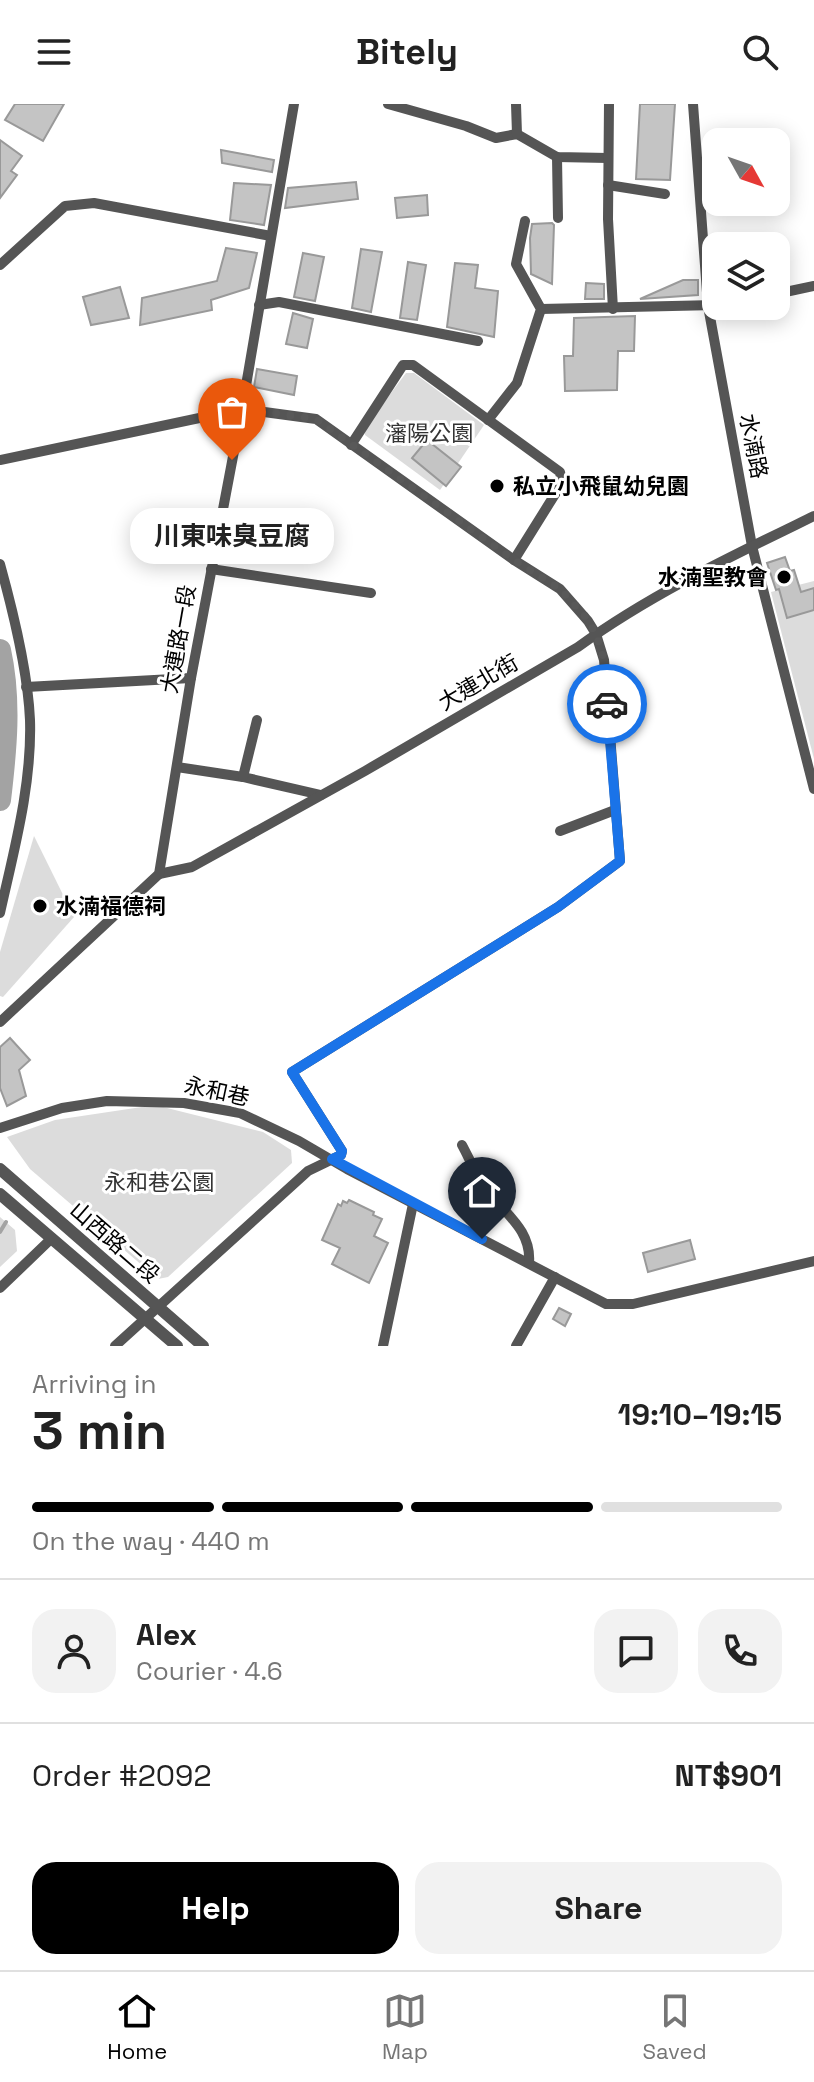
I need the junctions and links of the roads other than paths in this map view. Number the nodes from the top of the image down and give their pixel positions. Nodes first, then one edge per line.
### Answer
1 (294, 104) edge
2 (388, 104) edge
3 (516, 104) edge
4 (609, 104) edge
5 (693, 104) edge
6 (517, 134) junction
7 (557, 157) junction
8 (608, 158) junction
9 (608, 185) junction
10 (665, 194) dead end
11 (558, 218) dead end
12 (525, 221) dead end
13 (705, 232) edge
14 (271, 236) junction
15 (0, 265) edge
16 (814, 286) edge
17 (790, 291) edge
18 (259, 305) junction
19 (702, 306) edge
20 (541, 309) junction
21 (613, 309) junction
22 (714, 320) edge
23 (478, 341) dead end
24 (242, 409) junction
25 (488, 420) junction
26 (351, 445) junction
27 (0, 460) edge
28 (814, 516) edge
29 (752, 546) junction
30 (514, 560) junction
31 (0, 564) edge
32 (211, 569) junction
33 (371, 593) dead end
34 (596, 634) junction
35 (191, 678) junction
36 (26, 687) junction
37 (257, 720) dead end
38 (177, 767) junction
39 (243, 777) junction
40 (814, 789) edge
41 (321, 795) junction
42 (615, 810) junction
43 (560, 831) dead end
44 (159, 874) junction
45 (0, 913) edge
46 (0, 1022) edge
47 (0, 1128) edge
48 (462, 1145) dead end
49 (0, 1158) edge
50 (332, 1159) junction
51 (2, 1171) edge
52 (0, 1194) edge
53 (413, 1204) junction
54 (52, 1238) junction
55 (814, 1261) edge
56 (529, 1263) junction
57 (555, 1277) junction
58 (0, 1288) edge
59 (158, 1306) junction
60 (144, 1319) junction
61 (115, 1346) edge
62 (177, 1346) edge
63 (203, 1346) edge
64 (383, 1346) edge
65 (516, 1346) edge

1 - 14 street, 大連路一段
2 - 6 street
3 - 6 street
4 - 8 street
5 - 13 street, 水湳路
6 - 7 street
7 - 8 street
7 - 11 street
8 - 9 street
9 - 10 street
9 - 21 street
12 - 20 street
14 - 15 street
14 - 18 street, 大連路一段
16 - 17 street
18 - 23 street
18 - 24 street, 大連路一段
19 - 21 street
20 - 21 street
20 - 25 street
22 - 29 street, 水湳路
24 - 26 street
24 - 27 street
24 - 32 street, 大連路一段
25 - 26 street
25 - 30 street
26 - 30 street
28 - 29 street, 大連北街
29 - 34 street, 大連北街
29 - 40 street, 水湳路
30 - 34 street
31 - 36 street
32 - 33 street
32 - 35 street, 大連路一段
34 - 41 street, 大連北街
34 - 42 street
35 - 36 street
35 - 38 street, 大連路一段
36 - 45 street
37 - 39 street
38 - 39 street
38 - 44 street, 大連路一段
39 - 41 street
41 - 44 street, 大連北街
42 - 43 street
42 - 50 street
44 - 46 street
47 - 50 street, 永和巷
48 - 56 street
49 - 51 street
50 - 53 street, 永和巷
50 - 59 street
51 - 59 street, 山西路二段
52 - 54 street, 山西路二段
53 - 56 street, 永和巷
53 - 64 street
54 - 58 street
54 - 60 street, 山西路二段
55 - 57 street, 永和巷
56 - 57 street, 永和巷
57 - 65 street
59 - 60 street
59 - 63 street, 山西路二段
60 - 61 street
60 - 62 street, 山西路二段

